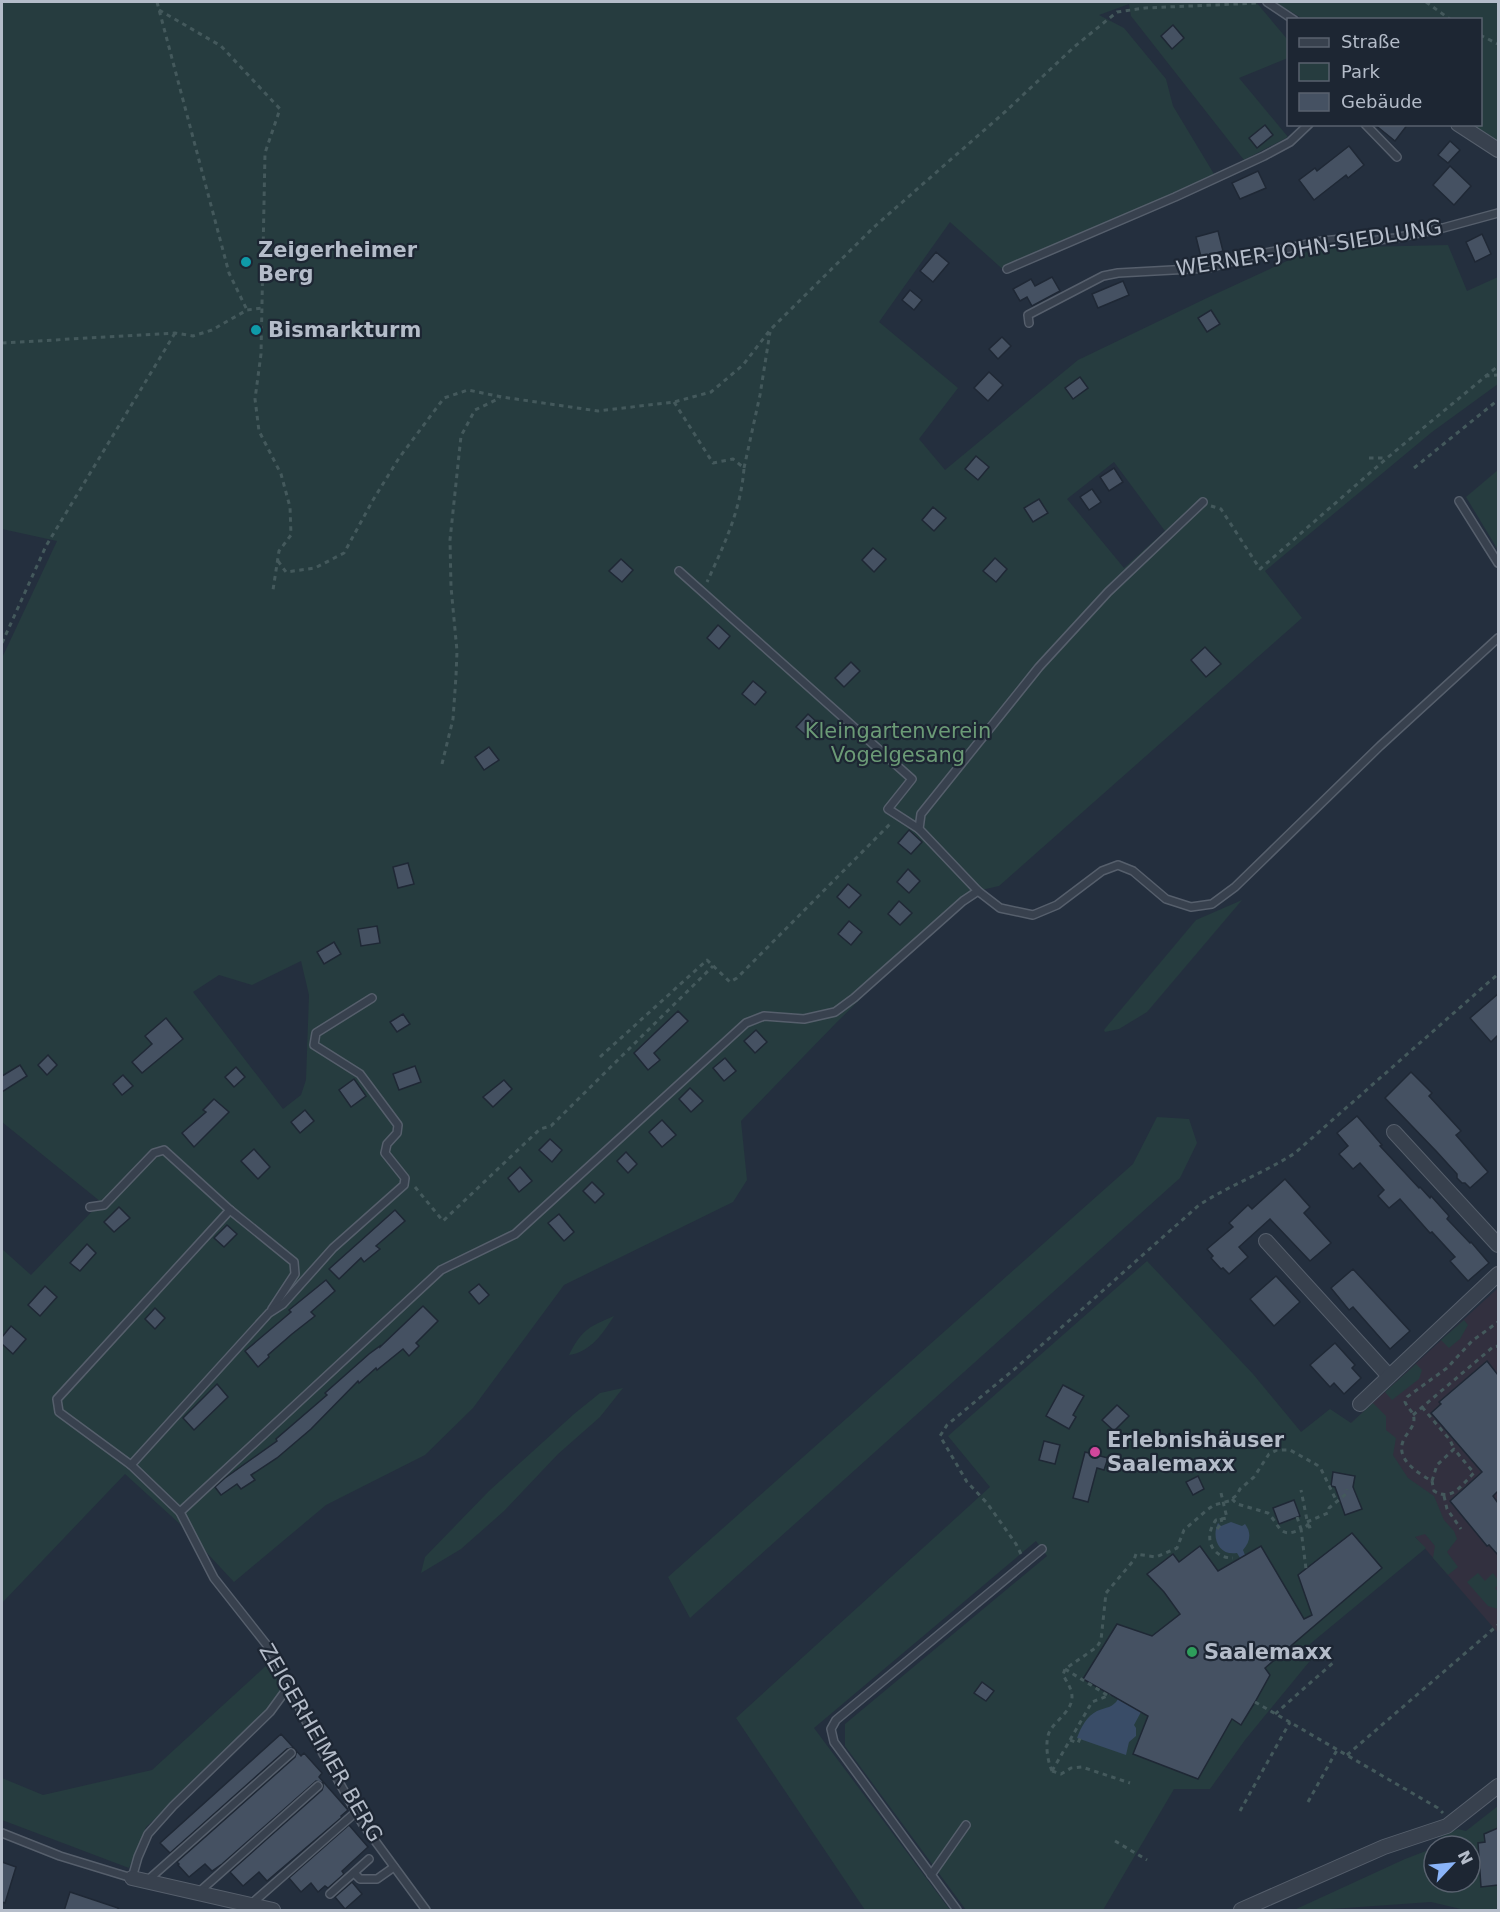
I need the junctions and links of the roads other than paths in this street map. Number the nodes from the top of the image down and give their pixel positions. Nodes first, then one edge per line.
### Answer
1 (1268, 2) edge
2 (1290, 18) edge
3 (1307, 126) edge
4 (1367, 126) edge
5 (1461, 126) edge
6 (1498, 150) edge
7 (1397, 157) dead end
8 (1498, 213) edge
9 (1007, 269) dead end
10 (1029, 323) dead end
11 (1459, 501) dead end
12 (1203, 502) road end
13 (1498, 563) edge
14 (679, 571) dead end
15 (1498, 638) edge
16 (919, 829) junction
17 (978, 891) junction
18 (372, 998) dead end
19 (1397, 1141) dead end
20 (90, 1207) dead end
21 (230, 1210) junction
22 (1266, 1241) dead end
23 (1498, 1245) edge
24 (1498, 1274) edge
25 (269, 1313) junction
26 (1389, 1376) junction
27 (1359, 1404) dead end
28 (131, 1465) junction
29 (180, 1512) junction
30 (1042, 1549) dead end
31 (289, 1686) junction
32 (291, 1753) dead end
33 (318, 1786) dead end
34 (1498, 1786) edge
35 (356, 1812) junction
36 (966, 1825) dead end
37 (2, 1833) edge
38 (369, 1859) dead end
39 (394, 1866) junction
40 (354, 1873) junction
41 (931, 1875) junction
42 (132, 1878) junction
43 (146, 1882) junction
44 (198, 1894) junction
45 (330, 1894) dead end
46 (247, 1907) edge
47 (273, 1911) edge
48 (426, 1911) edge
49 (957, 1911) edge
50 (1241, 1911) edge

1 - 2 lane
3 - 9 lane
4 - 7 lane
5 - 6 street
8 - 10 lane, WERNER-JOHN-SIEDLUNG
11 - 13 lane
12 - 16 lane
14 - 16 lane
15 - 17 lane
16 - 17 lane
17 - 29 lane
18 - 25 lane
19 - 23 street
20 - 21 lane
21 - 25 lane
21 - 28 lane, ZEIGERHEIMER BERG
22 - 26 street
24 - 26 street
25 - 28 lane
26 - 27 street
28 - 29 lane, ZEIGERHEIMER BERG
29 - 31 lane, ZEIGERHEIMER BERG
30 - 41 lane
31 - 35 lane, ZEIGERHEIMER BERG
31 - 42 lane
32 - 43 lane
33 - 44 lane
34 - 50 street
35 - 39 lane, ZEIGERHEIMER BERG
35 - 46 lane
36 - 41 lane
37 - 42 lane
38 - 40 lane
39 - 40 lane
39 - 48 lane, ZEIGERHEIMER BERG
40 - 45 lane
41 - 49 lane
42 - 43 street
43 - 44 street
44 - 46 street
46 - 47 street

